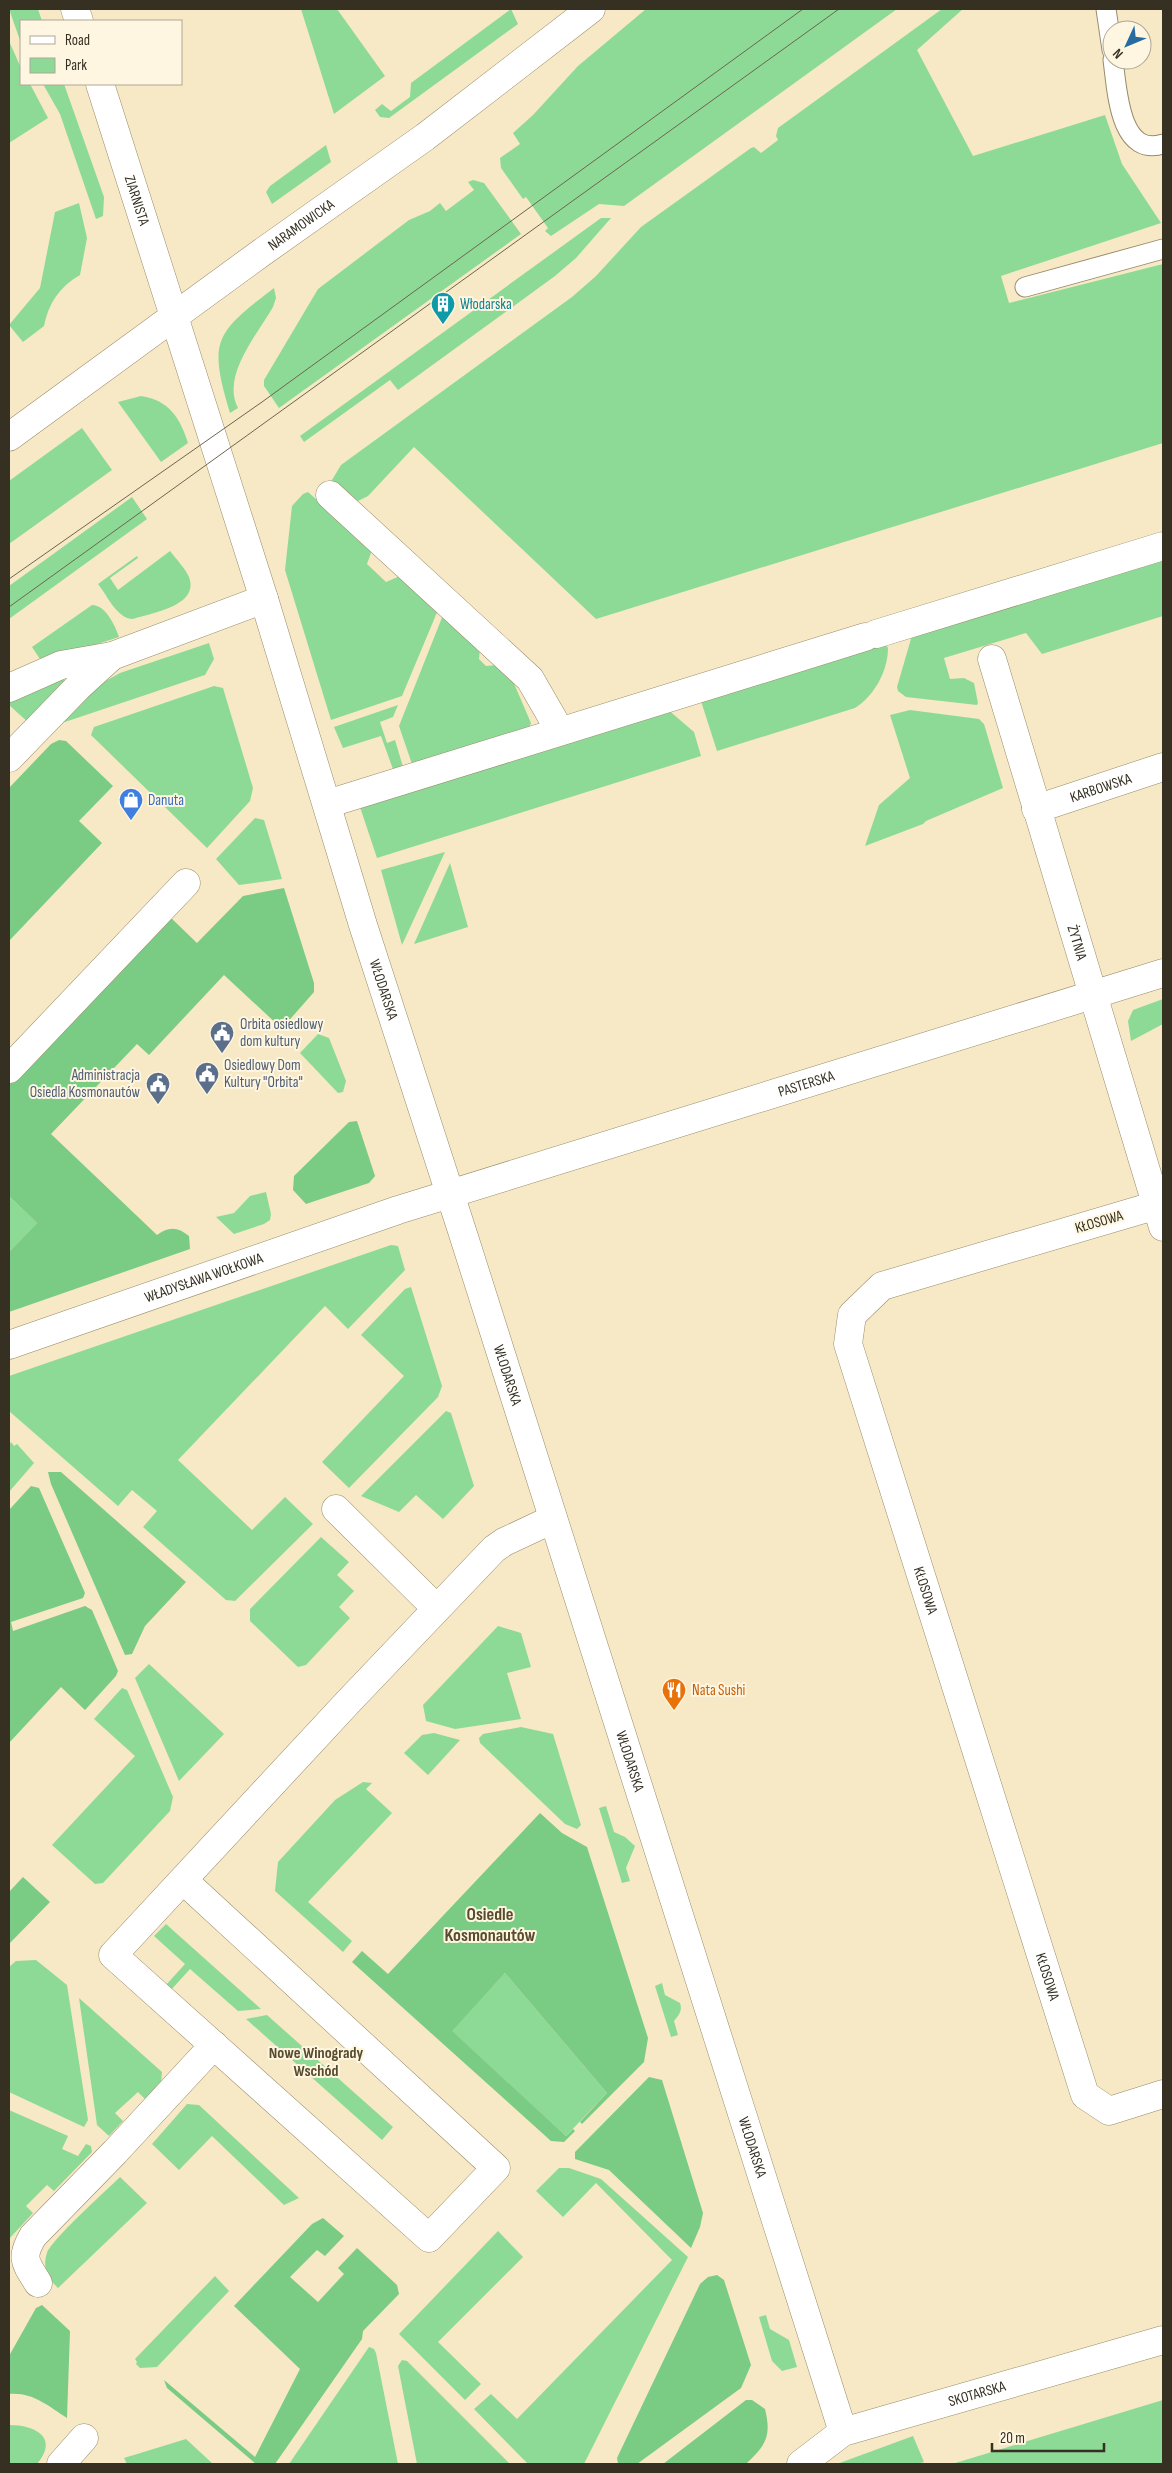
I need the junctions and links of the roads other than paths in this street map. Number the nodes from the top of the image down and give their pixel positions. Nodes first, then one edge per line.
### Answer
1 (591, 9) edge
2 (1114, 70) edge
3 (100, 85) edge
4 (1163, 144) edge
5 (1163, 249) edge
6 (1025, 287) dead end
7 (174, 317) junction
8 (9, 438) edge
9 (330, 495) dead end
10 (1163, 546) edge
11 (264, 599) junction
12 (112, 656) junction
13 (992, 659) dead end
14 (9, 688) edge
15 (560, 731) junction
16 (9, 758) edge
17 (1163, 767) edge
18 (327, 804) junction
19 (1036, 809) junction
20 (186, 883) dead end
21 (1163, 973) edge
22 (1093, 995) junction
23 (9, 1069) edge
24 (450, 1195) junction
25 (398, 1210) joint
26 (1160, 1216) edge
27 (9, 1345) edge
28 (336, 1509) dead end
29 (553, 1520) junction
30 (436, 1608) junction
31 (183, 1880) junction
32 (214, 2046) junction
33 (1163, 2094) edge
34 (38, 2283) dead end
35 (1163, 2340) edge
36 (843, 2432) junction
37 (84, 2438) dead end
38 (60, 2464) edge
39 (801, 2464) edge

1 - 7 street, NARAMOWICKA
2 - 4 lane
3 - 7 street, ZIARNISTA
5 - 6 lane
7 - 8 street, NARAMOWICKA
7 - 11 street, WŁODARSKA
9 - 15 street
10 - 15 street
11 - 12 street
11 - 18 street, WŁODARSKA
12 - 14 street
12 - 16 street
13 - 19 street, ŻYTNIA
15 - 18 street
17 - 19 street, KARBOWSKA
18 - 24 street, WŁODARSKA
19 - 22 street, ŻYTNIA
20 - 23 street
21 - 22 street, PASTERSKA
22 - 24 street, PASTERSKA
22 - 26 street, ŻYTNIA
24 - 25 street, PASTERSKA
24 - 29 street, WŁODARSKA
25 - 27 street, WŁADYSŁAWA WOŁKOWA
26 - 33 street, KŁOSOWA
28 - 30 street
29 - 30 street
29 - 36 street, WŁODARSKA
30 - 31 street
31 - 32 street
31 - 32 street
32 - 34 street
35 - 36 street, SKOTARSKA
36 - 39 street, SKOTARSKA
37 - 38 street

